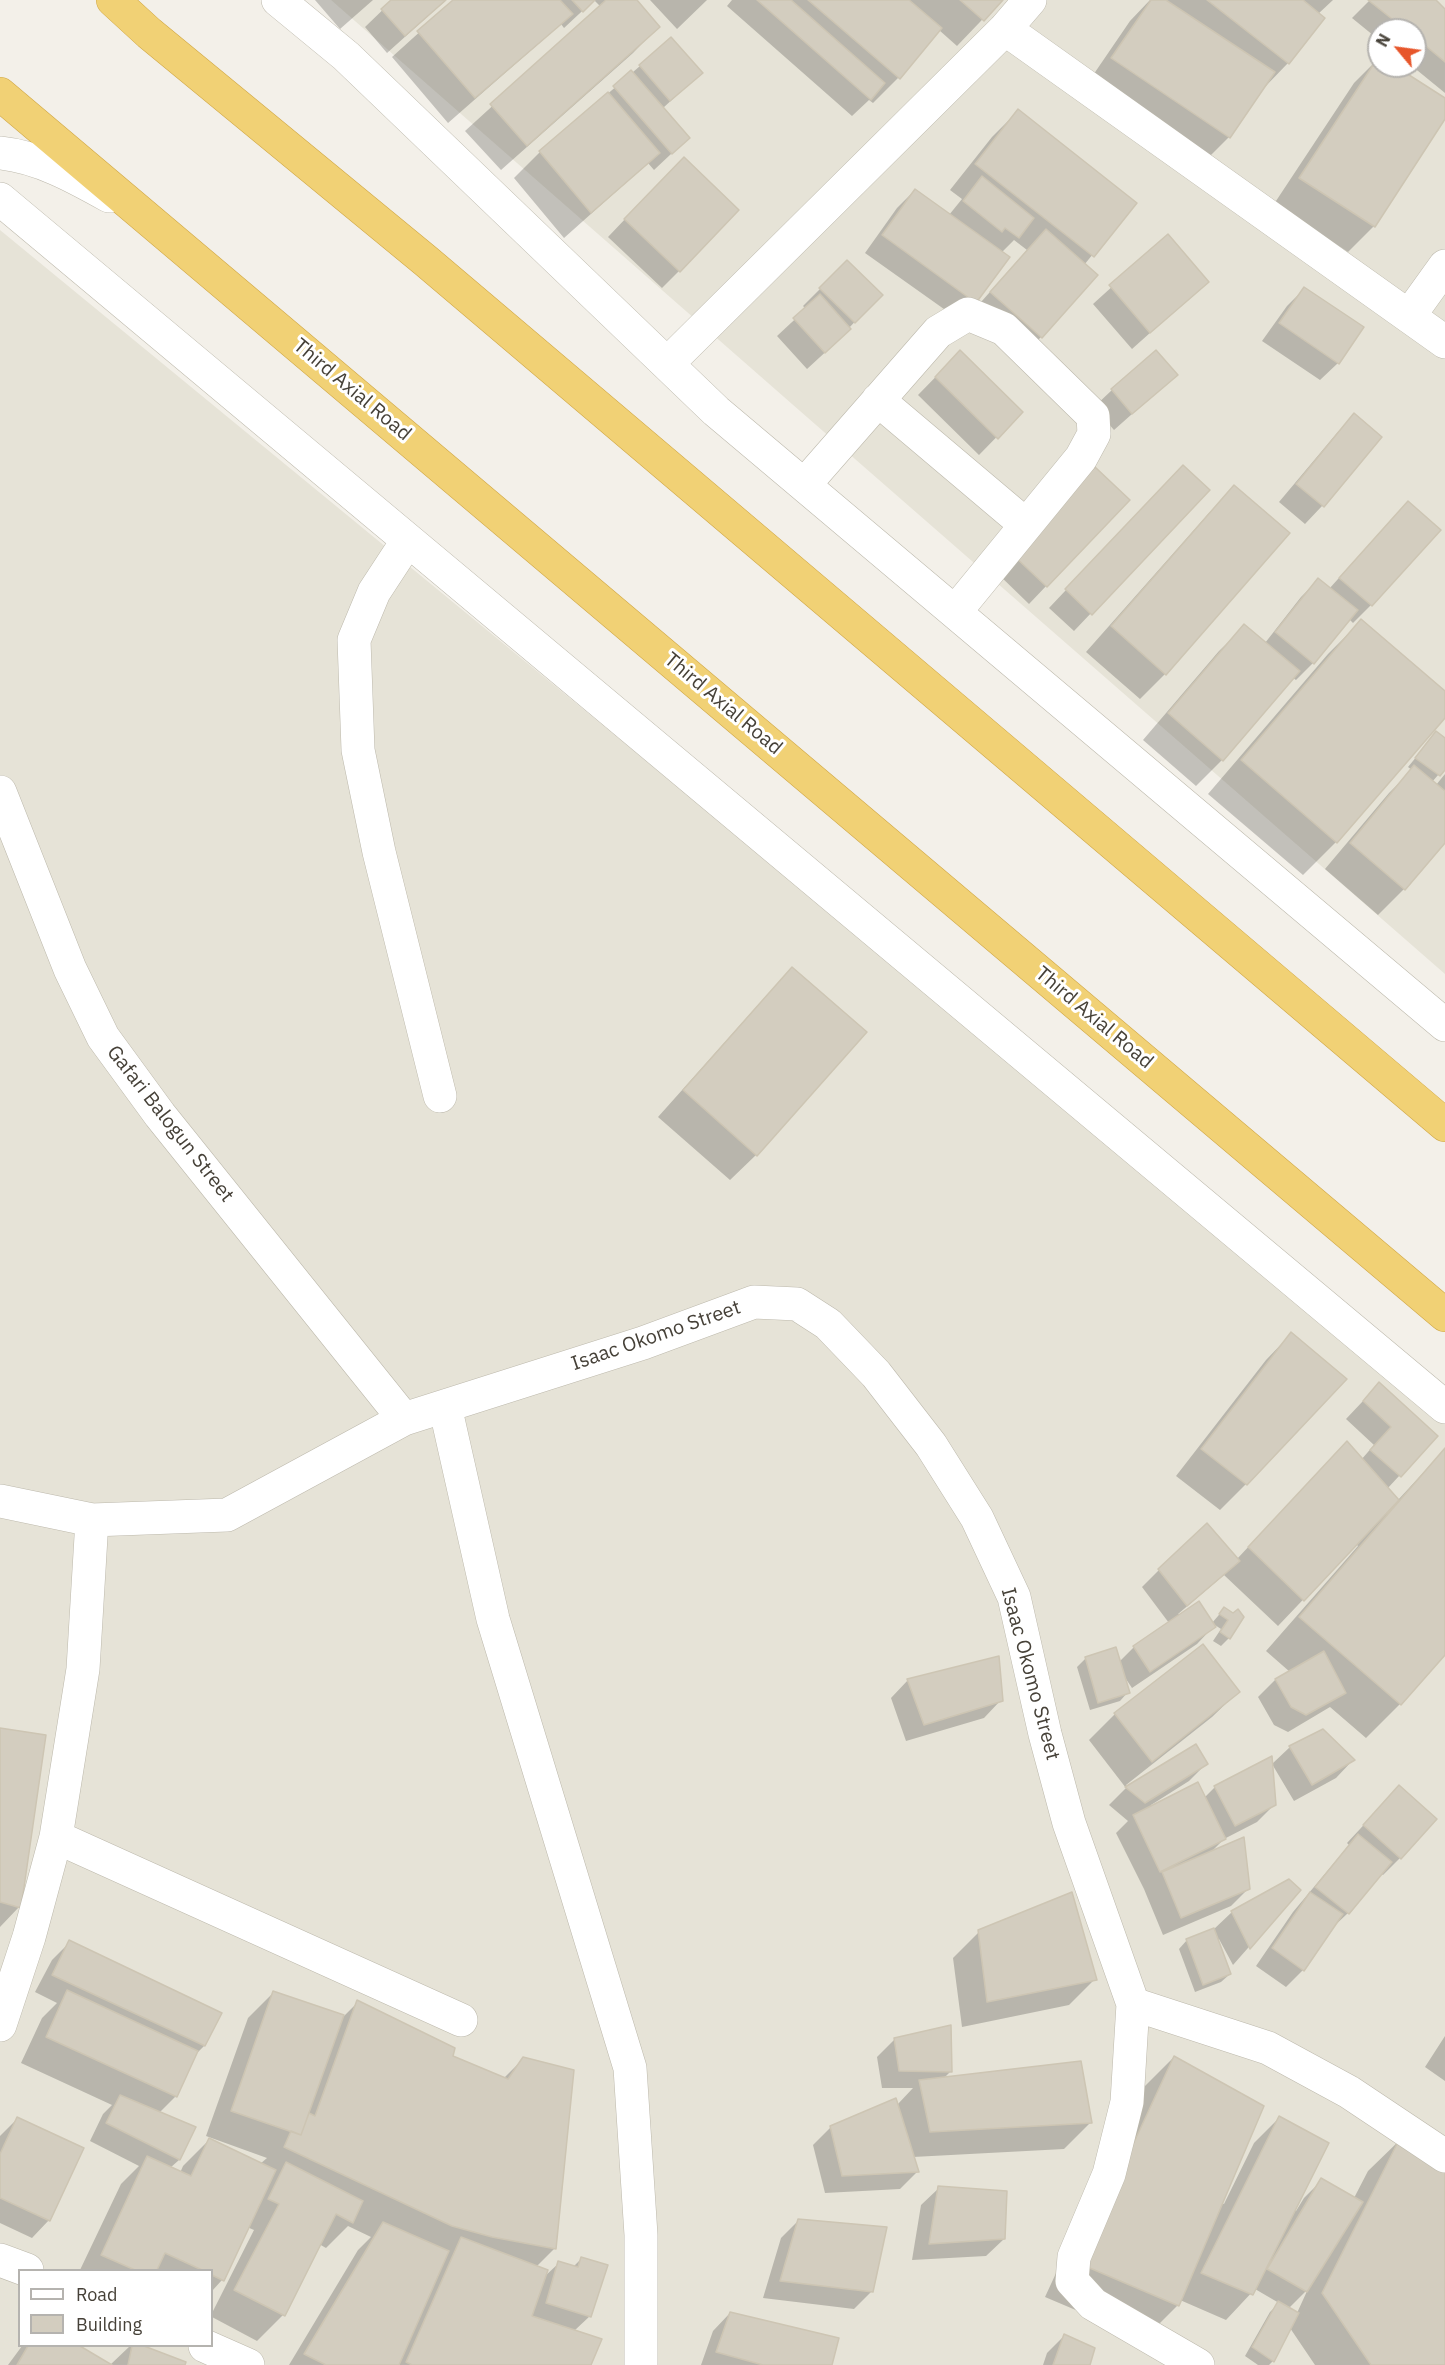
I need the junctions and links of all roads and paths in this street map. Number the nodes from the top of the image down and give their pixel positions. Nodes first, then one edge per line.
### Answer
1 (113, 0) edge
2 (139, 0) edge
3 (278, 0) edge
4 (1030, 0) edge
5 (1005, 29) junction
6 (150, 33) junction
7 (5, 102) edge
8 (0, 153) edge
9 (0, 199) edge
10 (141, 213) junction
11 (1445, 266) edge
12 (1409, 316) junction
13 (1445, 342) edge
14 (667, 364) junction
15 (878, 400) junction
16 (805, 484) junction
17 (1026, 525) junction
18 (408, 540) junction
19 (955, 612) junction
20 (0, 792) edge
21 (1445, 1025) edge
22 (440, 1096) dead end
23 (1445, 1125) edge
24 (1445, 1315) edge
25 (445, 1406) junction
26 (1445, 1407) edge
27 (404, 1419) junction
28 (0, 1501) edge
29 (92, 1520) junction
30 (56, 1838) junction
31 (1133, 2004) junction
32 (3, 2012) edge
33 (461, 2020) dead end
34 (1445, 2156) edge
35 (0, 2260) edge
36 (22, 2269) edge
37 (207, 2347) edge
38 (248, 2365) edge
39 (641, 2365) edge
40 (1198, 2365) edge

1 - 6 highway
2 - 6 street
3 - 14 street
4 - 5 street
5 - 12 street
5 - 14 street
6 - 23 highway
7 - 10 highway, Third Axial Road
8 - 10 street
9 - 18 street
10 - 24 highway, Third Axial Road
11 - 12 street
12 - 13 street
14 - 16 street
15 - 16 street
15 - 17 street
15 - 17 street
16 - 19 street
17 - 19 street
18 - 22 street
18 - 26 street
19 - 21 street
20 - 27 street, Gafari Balogun Street
25 - 27 street, Isaac Okomo Street
25 - 31 street, Isaac Okomo Street
25 - 39 street
27 - 29 street, Isaac Okomo Street
28 - 29 street, Isaac Okomo Street
29 - 30 street
30 - 32 street
30 - 33 street
31 - 34 street
31 - 40 street, Isaac Okomo Street
35 - 36 street
37 - 38 street

